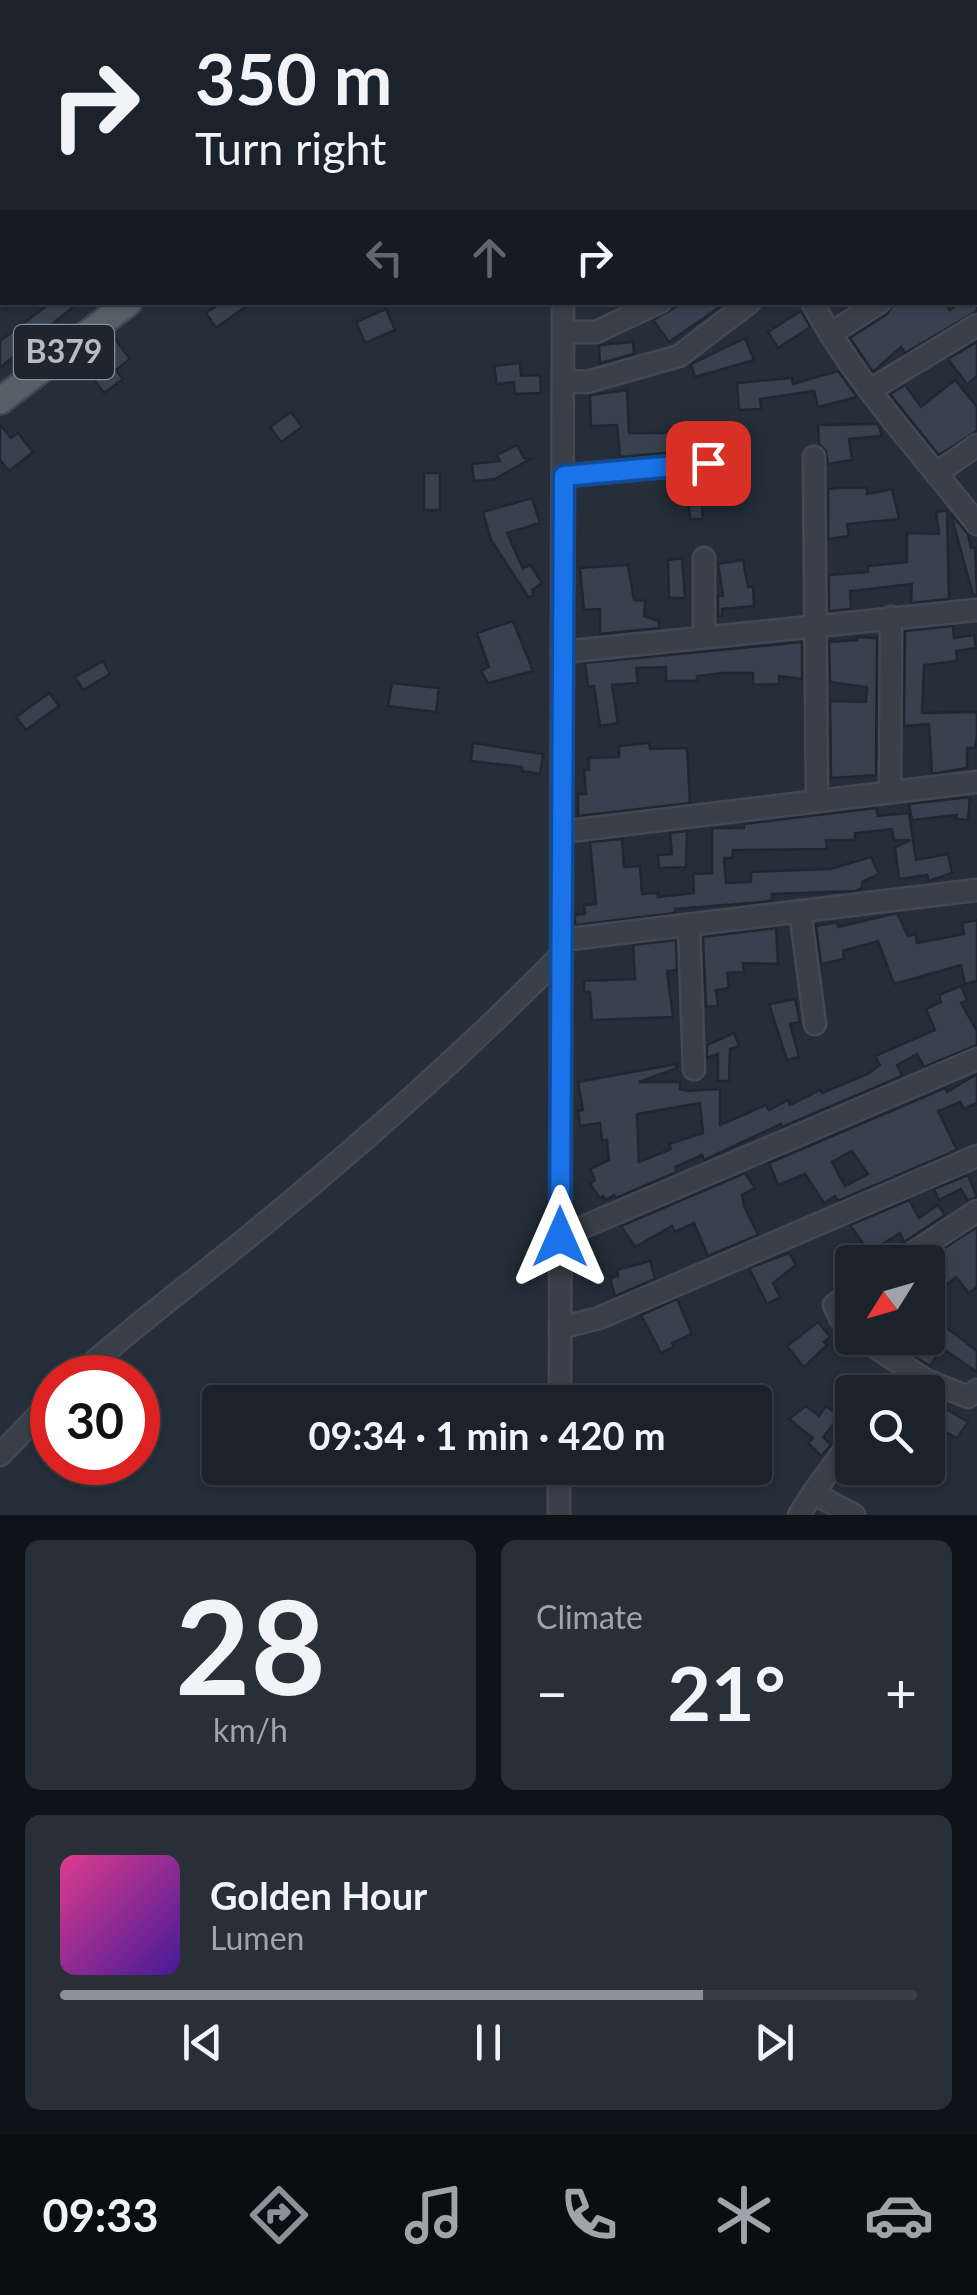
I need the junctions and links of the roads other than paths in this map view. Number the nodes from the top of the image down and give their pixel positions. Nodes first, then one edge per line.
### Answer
1 (125, 305) edge
2 (564, 305) edge
3 (654, 305) edge
4 (746, 305) edge
5 (814, 305) edge
6 (875, 305) edge
7 (977, 325) edge
8 (564, 332) junction
9 (830, 334) junction
10 (564, 381) junction
11 (870, 390) junction
12 (0, 401) edge
13 (977, 444) edge
14 (814, 457) dead end
15 (708, 463) dead end
16 (938, 473) junction
17 (564, 476) junction
18 (977, 524) edge
19 (704, 558) dead end
20 (977, 610) edge
21 (891, 618) junction
22 (815, 628) junction
23 (704, 636) junction
24 (562, 652) junction
25 (977, 782) edge
26 (890, 792) junction
27 (817, 800) junction
28 (561, 832) junction
29 (977, 890) edge
30 (800, 912) junction
31 (690, 928) junction
32 (562, 947) junction
33 (816, 1024) dead end
34 (977, 1059) edge
35 (694, 1069) dead end
36 (977, 1156) edge
37 (977, 1211) edge
38 (560, 1237) junction
39 (925, 1245) edge
40 (560, 1328) junction
41 (101, 1355) edge
42 (888, 1355) edge
43 (560, 1385) edge
44 (977, 1390) edge
45 (30, 1424) edge
46 (0, 1455) edge
47 (835, 1463) edge
48 (559, 1485) edge
49 (813, 1493) junction
50 (559, 1515) edge
51 (799, 1515) edge
52 (854, 1515) edge

1 - 12 main road, B379
2 - 8 street
3 - 8 street
4 - 10 street
5 - 9 street
6 - 9 street
7 - 11 street
8 - 10 street
9 - 11 street
10 - 17 street
11 - 16 street
13 - 16 street
14 - 22 street
15 - 17 street
16 - 18 street
17 - 24 street
19 - 23 street
20 - 21 street
21 - 22 street
21 - 26 street
22 - 23 street
22 - 27 street
23 - 24 street
24 - 28 street
25 - 26 street
26 - 27 street
27 - 28 street
28 - 32 street
29 - 30 street
30 - 31 street
30 - 33 street
31 - 32 street
31 - 35 street
32 - 38 street
32 - 41 street
34 - 38 street
36 - 40 street
37 - 39 street
38 - 40 street
40 - 43 street
42 - 44 street
45 - 46 street
47 - 49 street
48 - 50 street
49 - 51 street
49 - 52 street

